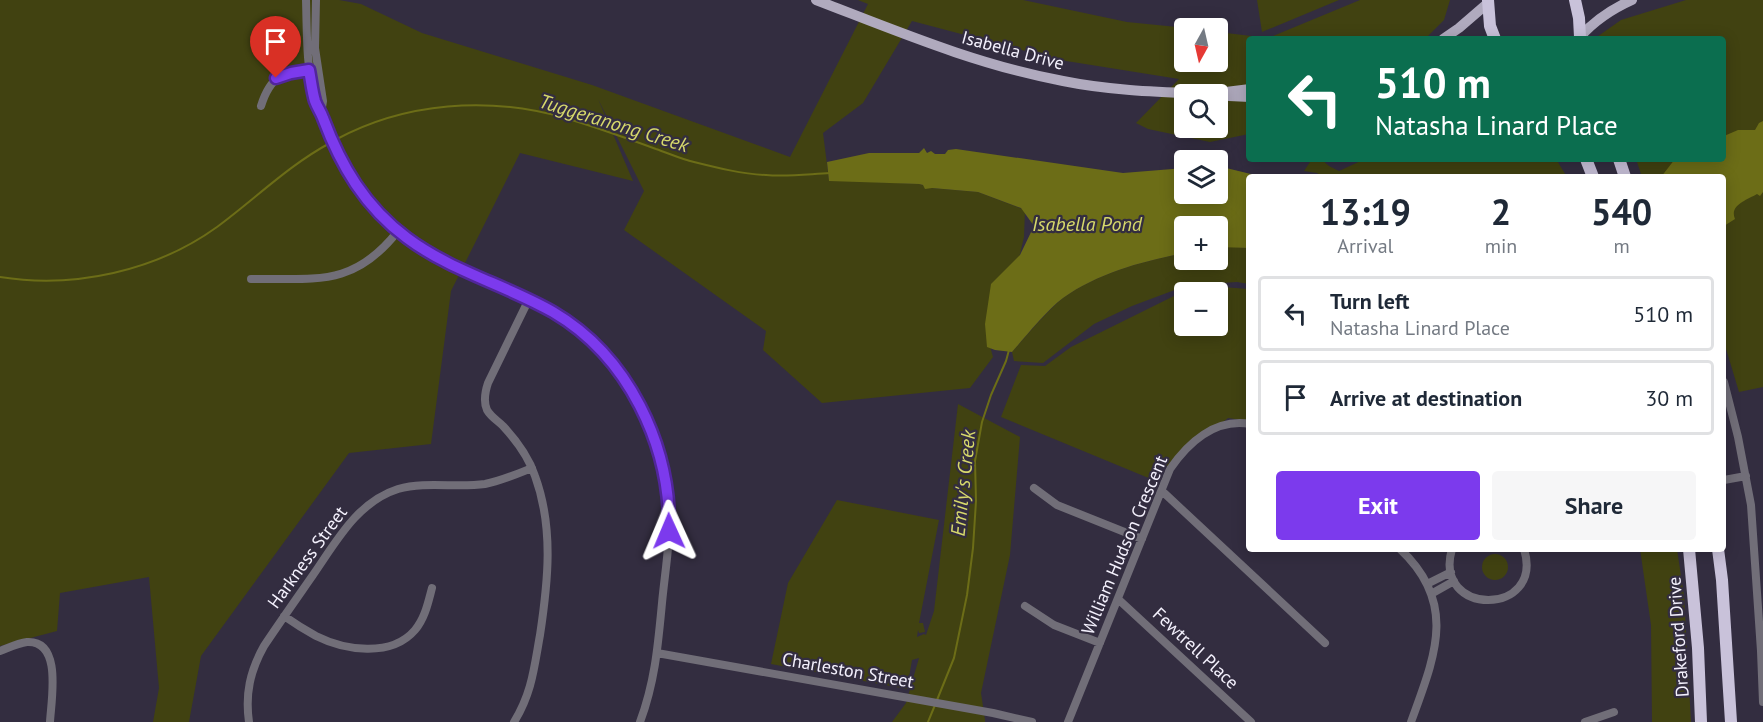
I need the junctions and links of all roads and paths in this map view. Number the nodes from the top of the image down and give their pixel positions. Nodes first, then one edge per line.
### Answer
1 (306, 0) edge
2 (316, 0) edge
3 (1575, 0) edge
4 (1632, 0) edge
5 (1488, 1) edge
6 (820, 2) edge
7 (1447, 36) edge
8 (1494, 36) edge
9 (1580, 36) edge
10 (1582, 36) edge
11 (311, 48) junction
12 (313, 69) junction
13 (1246, 90) edge
14 (1228, 92) edge
15 (1174, 94) edge
16 (1228, 96) edge
17 (1246, 97) edge
18 (261, 106) dead end
19 (398, 231) junction
20 (251, 279) dead end
21 (528, 301) junction
22 (1726, 391) edge
23 (1246, 424) edge
24 (532, 468) junction
25 (1746, 476) junction
26 (1726, 480) edge
27 (1034, 488) dead end
28 (1162, 491) junction
29 (1142, 539) junction
30 (1403, 552) edge
31 (1451, 552) edge
32 (1525, 552) edge
33 (1689, 552) edge
34 (1719, 552) edge
35 (1452, 576) junction
36 (1427, 584) junction
37 (432, 588) dead end
38 (1431, 594) junction
39 (1118, 599) junction
40 (1025, 606) dead end
41 (284, 616) junction
42 (1325, 643) dead end
43 (1100, 644) junction
44 (0, 651) edge
45 (657, 653) junction
46 (1763, 702) edge
47 (1614, 712) dead end
48 (50, 722) edge
49 (249, 722) edge
50 (514, 722) edge
51 (640, 722) edge
52 (1032, 722) edge
53 (1068, 722) edge
54 (1251, 722) edge
55 (1411, 722) edge
56 (1585, 722) edge
57 (1701, 722) edge
58 (1731, 722) edge

1 - 11 street
2 - 11 street
3 - 9 highway
4 - 10 main road
5 - 7 main road
5 - 8 highway
6 - 15 main road, Isabella Drive
11 - 12 street
12 - 18 street
12 - 19 street
13 - 14 main road, Isabella Drive
16 - 17 main road
19 - 20 street
19 - 21 street
21 - 24 street
21 - 45 street
22 - 25 street
23 - 28 street, William Hudson Crescent
24 - 41 street, Harkness Street
24 - 50 street
25 - 26 street
25 - 46 street
27 - 29 street
28 - 29 street, William Hudson Crescent
28 - 42 street
29 - 39 street, William Hudson Crescent
30 - 36 street
31 - 35 street
32 - 35 street
33 - 57 highway, Drakeford Drive
34 - 58 highway
35 - 36 street
35 - 38 street
36 - 38 street
37 - 41 street
38 - 55 street
39 - 43 street, William Hudson Crescent
39 - 54 street, Fewtrell Place
40 - 43 street
41 - 49 street, Harkness Street
43 - 53 street, William Hudson Crescent
44 - 48 street
45 - 51 street
45 - 52 street, Charleston Street
47 - 56 street

